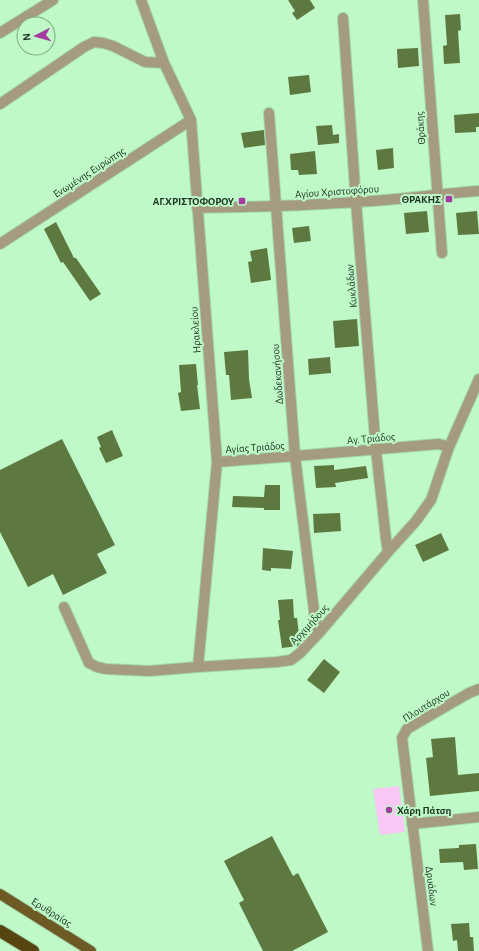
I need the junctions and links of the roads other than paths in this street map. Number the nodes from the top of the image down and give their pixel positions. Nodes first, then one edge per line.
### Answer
1 (53, 0) edge
2 (141, 0) edge
3 (423, 0) edge
4 (343, 18) dead end
5 (0, 34) edge
6 (164, 63) junction
7 (0, 104) edge
8 (269, 112) dead end
9 (191, 120) junction
10 (479, 191) edge
11 (438, 194) junction
12 (356, 202) junction
13 (276, 206) junction
14 (197, 208) junction
15 (0, 244) edge
16 (442, 253) dead end
17 (479, 379) edge
18 (449, 447) junction
19 (376, 450) junction
20 (295, 456) junction
21 (217, 462) junction
22 (388, 552) junction
23 (64, 607) dead end
24 (319, 633) junction
25 (198, 667) junction
26 (479, 689) edge
27 (479, 817) edge
28 (412, 824) junction
29 (0, 894) edge
30 (0, 931) edge
31 (33, 951) edge
32 (91, 951) edge
33 (428, 951) edge

1 - 5 street
2 - 6 street, Ηρακλείου
3 - 11 street, Θράκης
4 - 12 street, Κυκλάδων
6 - 7 street
6 - 9 street, Ηρακλείου
8 - 13 street, Δωδεκανήσου
9 - 14 street, Ηρακλείου
9 - 15 street, Ενωμένης Ευρώπης
10 - 11 street, Αγίου Χριστοφόρου
11 - 12 street, Αγίου Χριστοφόρου
11 - 16 street, Θράκης
12 - 13 street, Αγίου Χριστοφόρου
12 - 19 street, Κυκλάδων
13 - 14 street, Αγίου Χριστοφόρου
13 - 20 street, Δωδεκανήσου
14 - 21 street, Ηρακλείου
17 - 18 street, Αρχιμήδους
18 - 19 street, Αγ. Τριάδος
18 - 22 street, Αρχιμήδους
19 - 20 street, Αγ. Τριάδος
19 - 22 street, Κυκλάδων
20 - 21 street, Αγίας Τριάδος
20 - 24 street, Δωδεκανήσου
21 - 25 street, Ηρακλείου
22 - 24 street, Αρχιμήδους
23 - 25 street, Αρχιμήδους
24 - 25 street, Αρχιμήδους
26 - 28 street, Πλουτάρχου
27 - 28 street
28 - 33 street, Δρυάδων
29 - 32 main road, Ερυθραίας
30 - 31 highway

